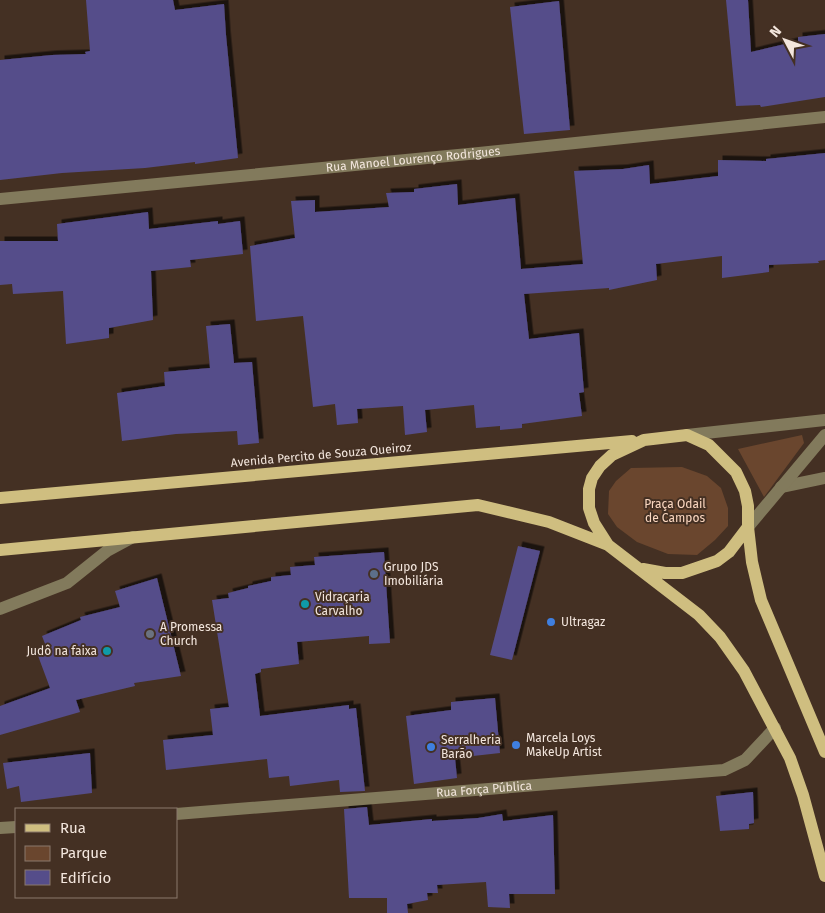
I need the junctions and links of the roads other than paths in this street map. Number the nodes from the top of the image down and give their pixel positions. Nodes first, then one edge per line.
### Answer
1 (825, 117) edge
2 (0, 199) edge
3 (825, 420) edge
4 (687, 435) junction
5 (825, 435) edge
6 (644, 440) junction
7 (825, 478) edge
8 (781, 487) junction
9 (0, 498) edge
10 (748, 527) junction
11 (135, 537) junction
12 (608, 545) junction
13 (0, 550) edge
14 (641, 569) junction
15 (0, 609) edge
16 (775, 728) junction
17 (825, 752) edge
18 (178, 814) edge
19 (15, 827) edge
20 (0, 828) edge
21 (825, 876) edge

1 - 2 street, Rua Manoel Lourenço Rodrigues
3 - 4 street
4 - 6 main road
4 - 10 main road
5 - 8 street
6 - 9 main road, Avenida Percito de Souza Queiroz
6 - 12 main road
7 - 8 street
8 - 10 street
10 - 14 main road
10 - 17 main road
11 - 12 main road
11 - 13 main road
11 - 15 street
12 - 14 main road
14 - 16 main road
16 - 18 street, Rua Força Pública
16 - 21 main road
19 - 20 street

